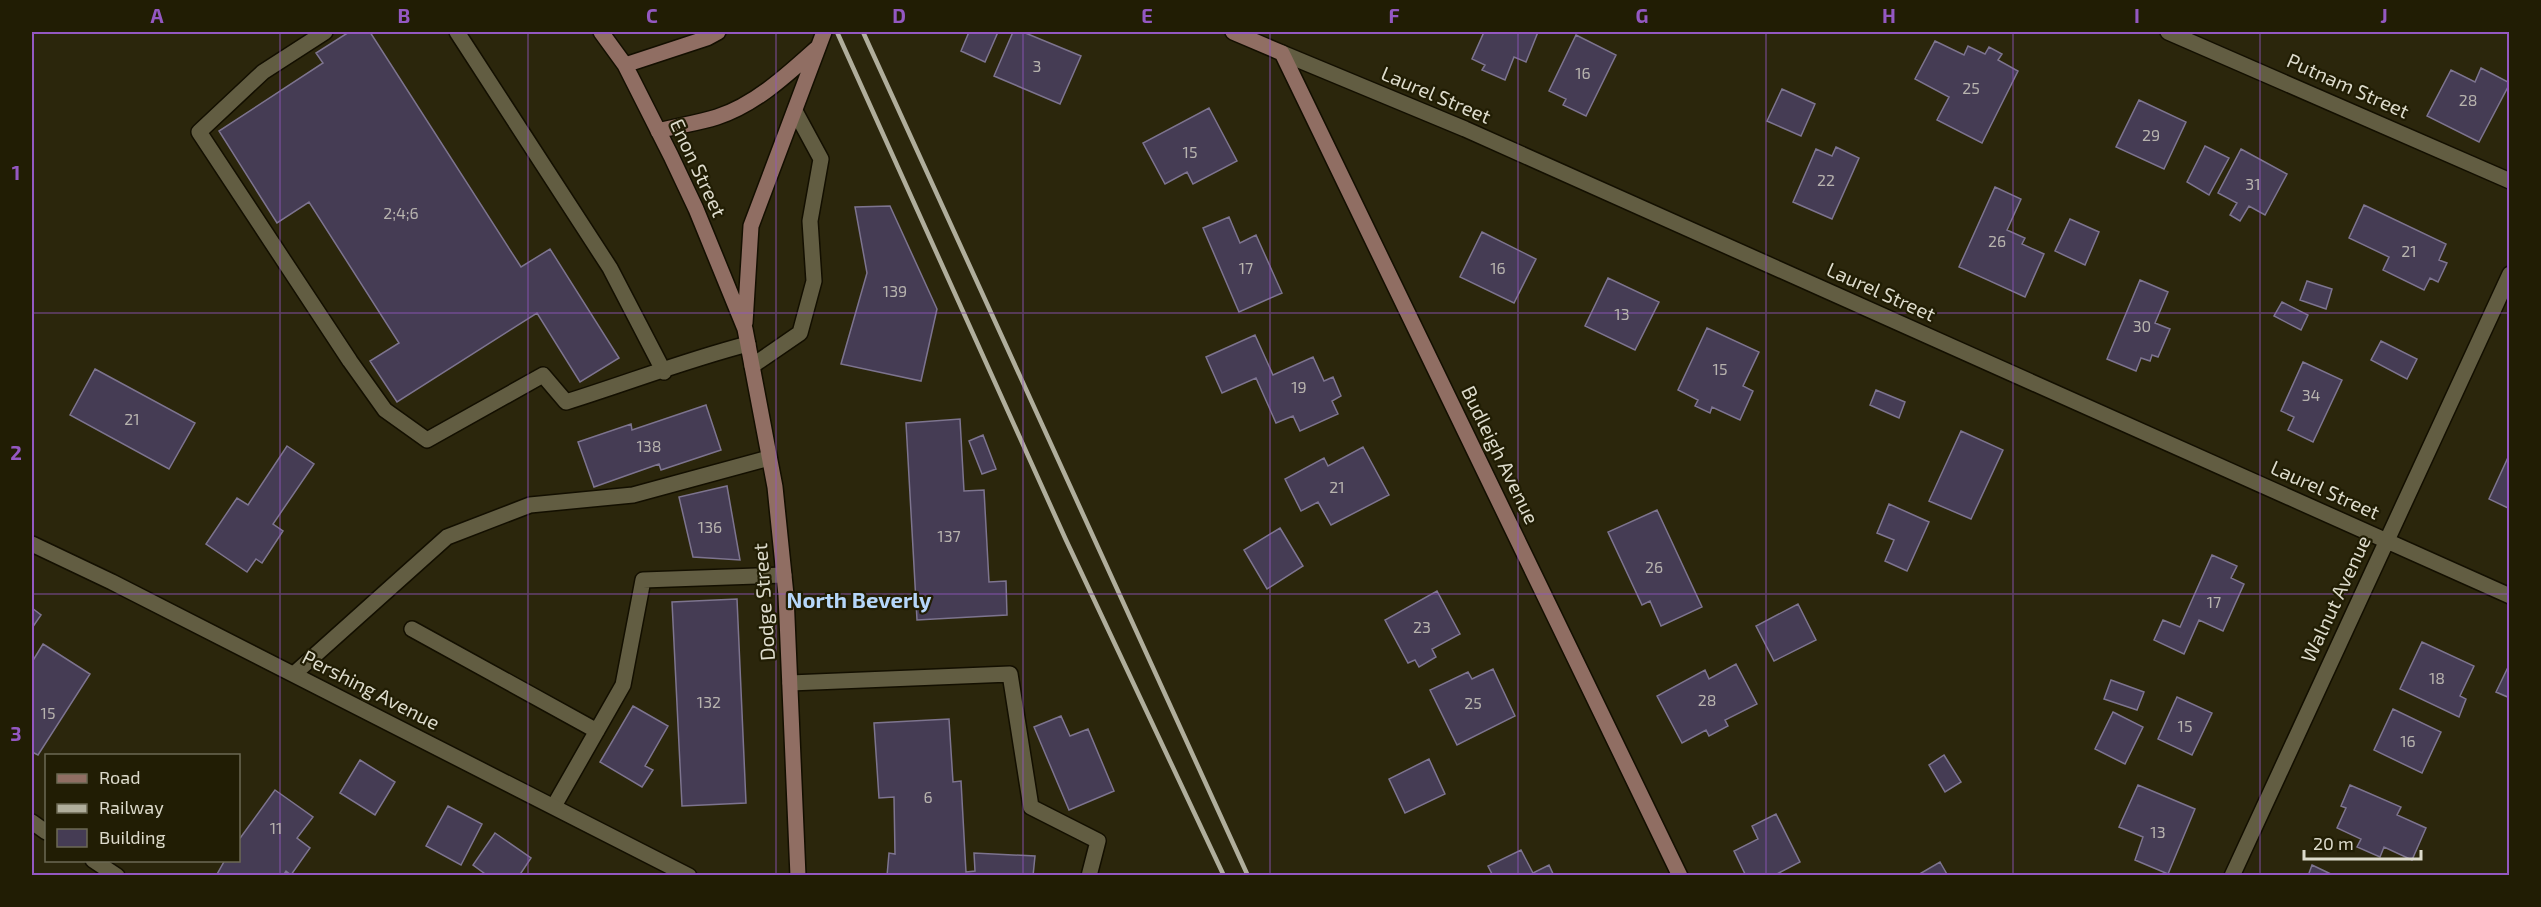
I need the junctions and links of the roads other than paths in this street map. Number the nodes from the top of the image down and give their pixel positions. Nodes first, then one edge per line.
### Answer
1 (325, 32) edge
2 (457, 32) edge
3 (601, 32) edge
4 (718, 32) edge
5 (1233, 32) edge
6 (2168, 32) edge
7 (822, 38) edge
8 (1282, 53) junction
9 (625, 65) junction
10 (795, 111) junction
11 (657, 131) junction
12 (2510, 181) edge
13 (2510, 274) edge
14 (745, 328) junction
15 (748, 344) junction
16 (752, 366) junction
17 (664, 372) junction
18 (769, 458) junction
19 (2386, 541) junction
20 (32, 544) edge
21 (784, 575) junction
22 (2510, 596) edge
23 (412, 629) dead end
24 (294, 674) junction
25 (790, 683) junction
26 (597, 731) junction
27 (554, 806) junction
28 (32, 822) edge
29 (45, 831) edge
30 (95, 862) edge
31 (117, 876) edge
32 (689, 876) edge
33 (798, 876) edge
34 (1089, 876) edge
35 (1680, 876) edge
36 (2232, 876) edge

1 - 17 street
2 - 17 street
3 - 9 main road, Enon Street
4 - 9 main road
5 - 8 main road, Laurel Street
6 - 12 street, Putnam Street
7 - 10 main road
7 - 11 main road
8 - 19 street, Laurel Street
8 - 35 main road, Budleigh Avenue
9 - 11 main road, Enon Street
10 - 14 main road
10 - 16 street
11 - 14 main road, Enon Street
13 - 19 street, Walnut Avenue
14 - 15 main road, Dodge Street
15 - 16 main road, Dodge Street
15 - 17 street
16 - 18 main road, Dodge Street
18 - 21 main road, Dodge Street
18 - 24 street
19 - 22 street, Laurel Street
19 - 36 street, Walnut Avenue
20 - 24 street, Pershing Avenue
21 - 25 main road, Dodge Street
21 - 26 street
23 - 26 street
24 - 27 street, Pershing Avenue
25 - 33 main road, Dodge Street
25 - 34 street
26 - 27 street
27 - 32 street, Pershing Avenue
28 - 29 street
30 - 31 street

